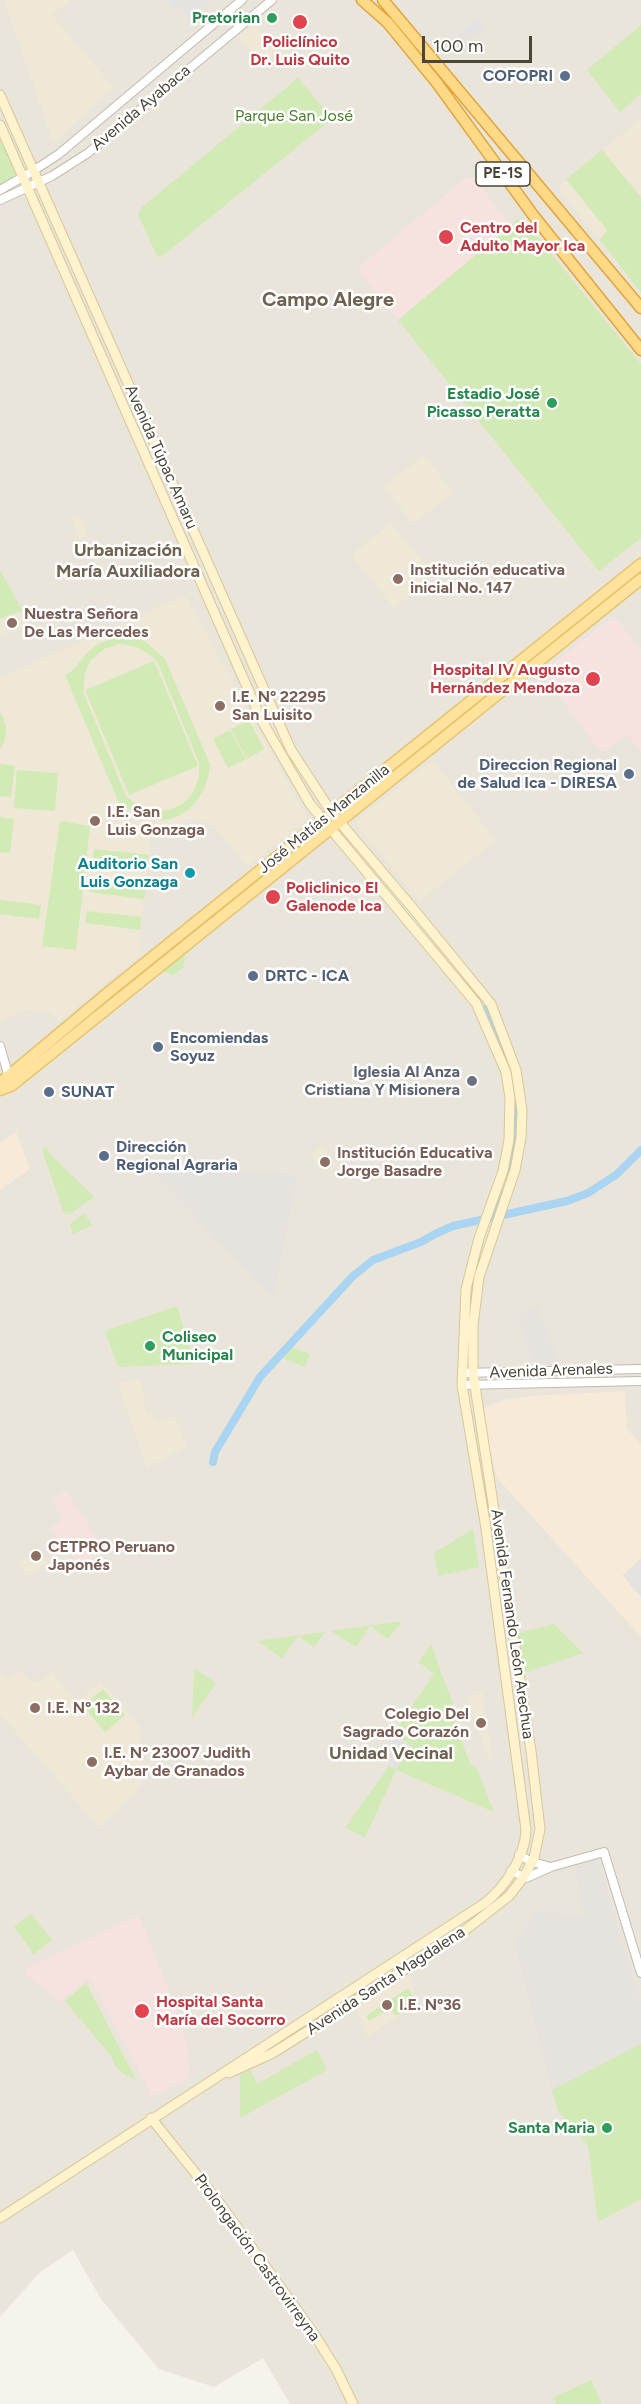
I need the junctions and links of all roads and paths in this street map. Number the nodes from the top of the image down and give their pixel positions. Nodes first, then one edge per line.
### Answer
1 (242, 0) edge
2 (272, 0) edge
3 (362, 0) edge
4 (383, 0) edge
5 (0, 95) edge
6 (0, 124) edge
7 (33, 171) junction
8 (38, 181) junction
9 (26, 182) junction
10 (0, 190) edge
11 (0, 200) edge
12 (641, 308) edge
13 (641, 350) edge
14 (641, 564) edge
15 (641, 579) edge
16 (327, 816) junction
17 (340, 822) junction
18 (331, 829) junction
19 (0, 1046) edge
20 (3, 1081) edge
21 (641, 1369) edge
22 (462, 1373) junction
23 (473, 1373) junction
24 (641, 1381) edge
25 (462, 1385) junction
26 (474, 1385) junction
27 (519, 1855) junction
28 (532, 1862) junction
29 (552, 1867) junction
30 (511, 1871) junction
31 (523, 1878) junction
32 (641, 1973) edge
33 (222, 2076) junction
34 (151, 2118) junction
35 (0, 2218) edge
36 (353, 2404) edge

1 - 7 street, Avenida Ayabaca
2 - 8 street, Avenida Ayabaca
3 - 13 highway, PE-1S
4 - 12 highway, PE-1S
5 - 7 main road, Avenida Túpac Amaru
6 - 9 main road, Avenida Túpac Amaru
7 - 8 main road, Avenida Túpac Amaru
7 - 9 street, Avenida Ayabaca
8 - 9 street, Avenida Ayabaca
8 - 16 main road, Avenida Túpac Amaru
9 - 10 street, Avenida Ayabaca
9 - 11 street, Avenida Ayabaca
9 - 16 main road, Avenida Túpac Amaru
14 - 16 main road, José Matías Manzanilla
15 - 17 main road, José Matías Manzanilla
16 - 17 main road
16 - 18 main road
16 - 20 main road, José Matías Manzanilla
17 - 18 main road, José Matías Manzanilla
17 - 23 main road
18 - 20 main road, José Matías Manzanilla
18 - 22 main road
19 - 20 street
21 - 23 street, Avenida Arenales
22 - 23 street, Avenida Arenales
22 - 25 main road, Avenida Fernando León Arechua
23 - 26 main road, Avenida Fernando León Arechua
24 - 26 street, Avenida Arenales
25 - 26 street, Avenida Arenales
25 - 27 main road, Avenida Fernando León Arechua
26 - 28 main road, Avenida Fernando León Arechua
27 - 28 street
27 - 30 main road, Avenida Santa Magdalena
28 - 29 street
28 - 31 main road, Avenida Santa Magdalena
29 - 31 street
29 - 32 street
30 - 31 street
30 - 33 main road, Avenida Santa Magdalena
31 - 33 main road, Avenida Santa Magdalena
33 - 34 main road, Avenida Santa Magdalena
34 - 35 main road, Avenida Santa Magdalena
34 - 36 main road, Prolongación Castrovirreyna

